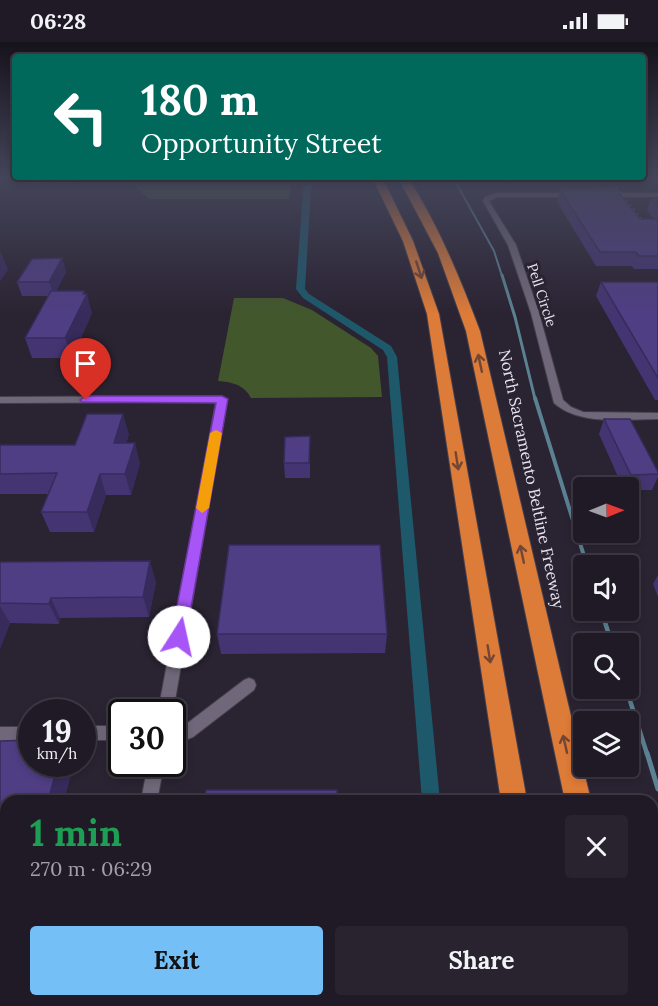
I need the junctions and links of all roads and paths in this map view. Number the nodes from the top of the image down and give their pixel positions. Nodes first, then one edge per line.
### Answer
1 (399, 224) edge
2 (430, 224) edge
3 (500, 224) edge
4 (0, 400) edge
5 (658, 416) edge
6 (249, 685) dead end
7 (167, 699) edge
8 (186, 732) edge
9 (0, 734) edge
10 (18, 734) edge
11 (154, 777) edge
12 (150, 795) edge
13 (513, 795) edge
14 (577, 795) edge

1 -> 13 highway
14 -> 2 highway, North Sacramento Beltline Freeway
3 - 5 street, Pell Circle
4 - 7 street
6 - 8 street
9 - 10 street
11 - 12 street

